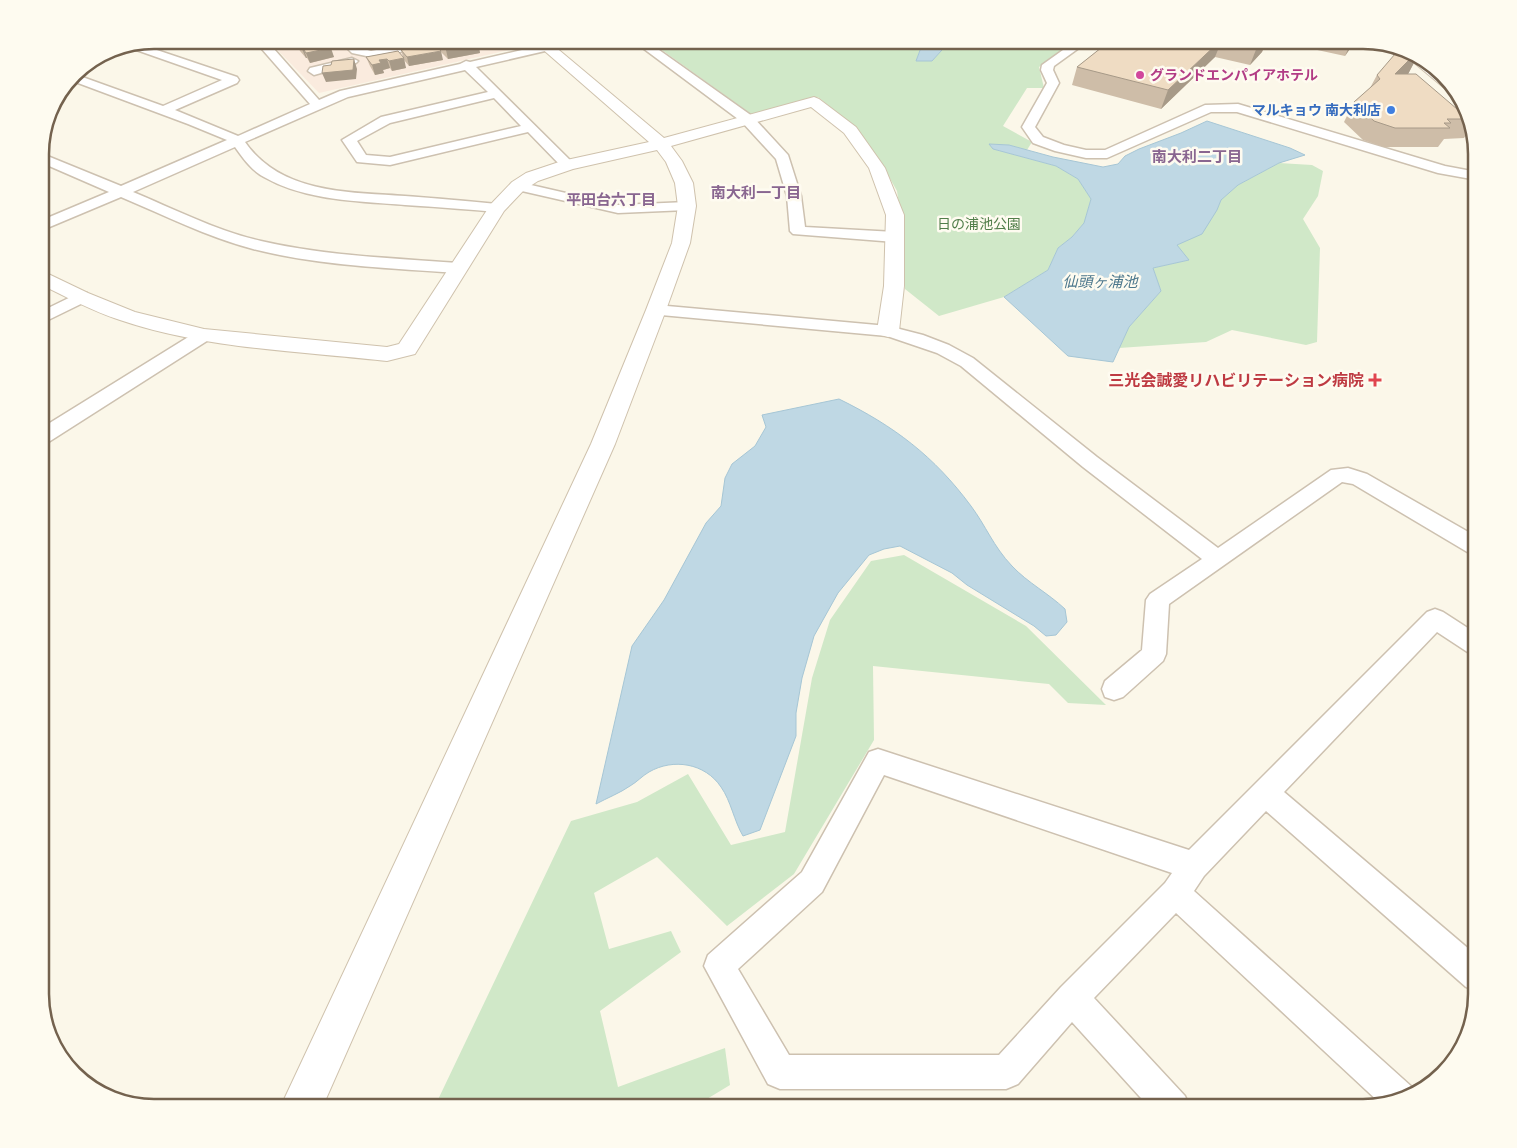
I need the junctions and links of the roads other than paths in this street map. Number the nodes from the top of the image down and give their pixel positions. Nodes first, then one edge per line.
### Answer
1 (268, 49) edge
2 (354, 49) edge
3 (405, 49) edge
4 (521, 49) edge
5 (550, 49) edge
6 (650, 49) edge
7 (1071, 49) edge
8 (144, 50) edge
9 (362, 53) junction
10 (466, 64) junction
11 (314, 71) dead end
12 (81, 79) edge
13 (496, 94) junction
14 (316, 104) junction
15 (164, 110) junction
16 (747, 120) junction
17 (529, 128) junction
18 (236, 140) junction
19 (661, 144) junction
20 (49, 161) edge
21 (568, 165) junction
22 (1468, 174) edge
23 (518, 186) junction
24 (119, 192) junction
25 (687, 206) junction
26 (497, 208) junction
27 (49, 223) edge
28 (895, 237) junction
29 (458, 268) junction
30 (49, 281) edge
31 (81, 297) junction
32 (656, 310) junction
33 (49, 314) edge
34 (888, 331) junction
35 (204, 335) junction
36 (49, 432) edge
37 (1468, 543) edge
38 (1218, 560) junction
39 (1468, 640) edge
40 (1114, 689) dead end
41 (1266, 794) junction
42 (1194, 866) junction
43 (1175, 893) junction
44 (1468, 968) edge
45 (1072, 998) junction
46 (1395, 1095) edge
47 (305, 1099) edge
48 (1165, 1099) edge

1 - 14 street
2 - 9 street
3 - 9 street
4 - 10 street
5 - 19 street
6 - 16 street
7 - 22 street
8 - 15 street
9 - 11 street
10 - 13 street
10 - 14 street
12 - 15 street
13 - 17 street
13 - 17 street
14 - 18 street
15 - 18 street
16 - 19 street
16 - 28 street
16 - 28 street
17 - 21 street
18 - 24 street
18 - 26 street
19 - 21 street
19 - 25 street
20 - 24 street
21 - 23 street
23 - 25 street
23 - 26 street
24 - 27 street
24 - 29 street
25 - 32 street
26 - 29 street
28 - 34 street
29 - 35 street
30 - 31 street
31 - 33 street
31 - 35 street
32 - 34 street
32 - 47 street
34 - 38 street
35 - 36 street
37 - 38 street
38 - 40 street
39 - 41 street
41 - 42 street
41 - 44 street
42 - 43 street
42 - 45 street
43 - 45 street
43 - 46 street
45 - 48 street

